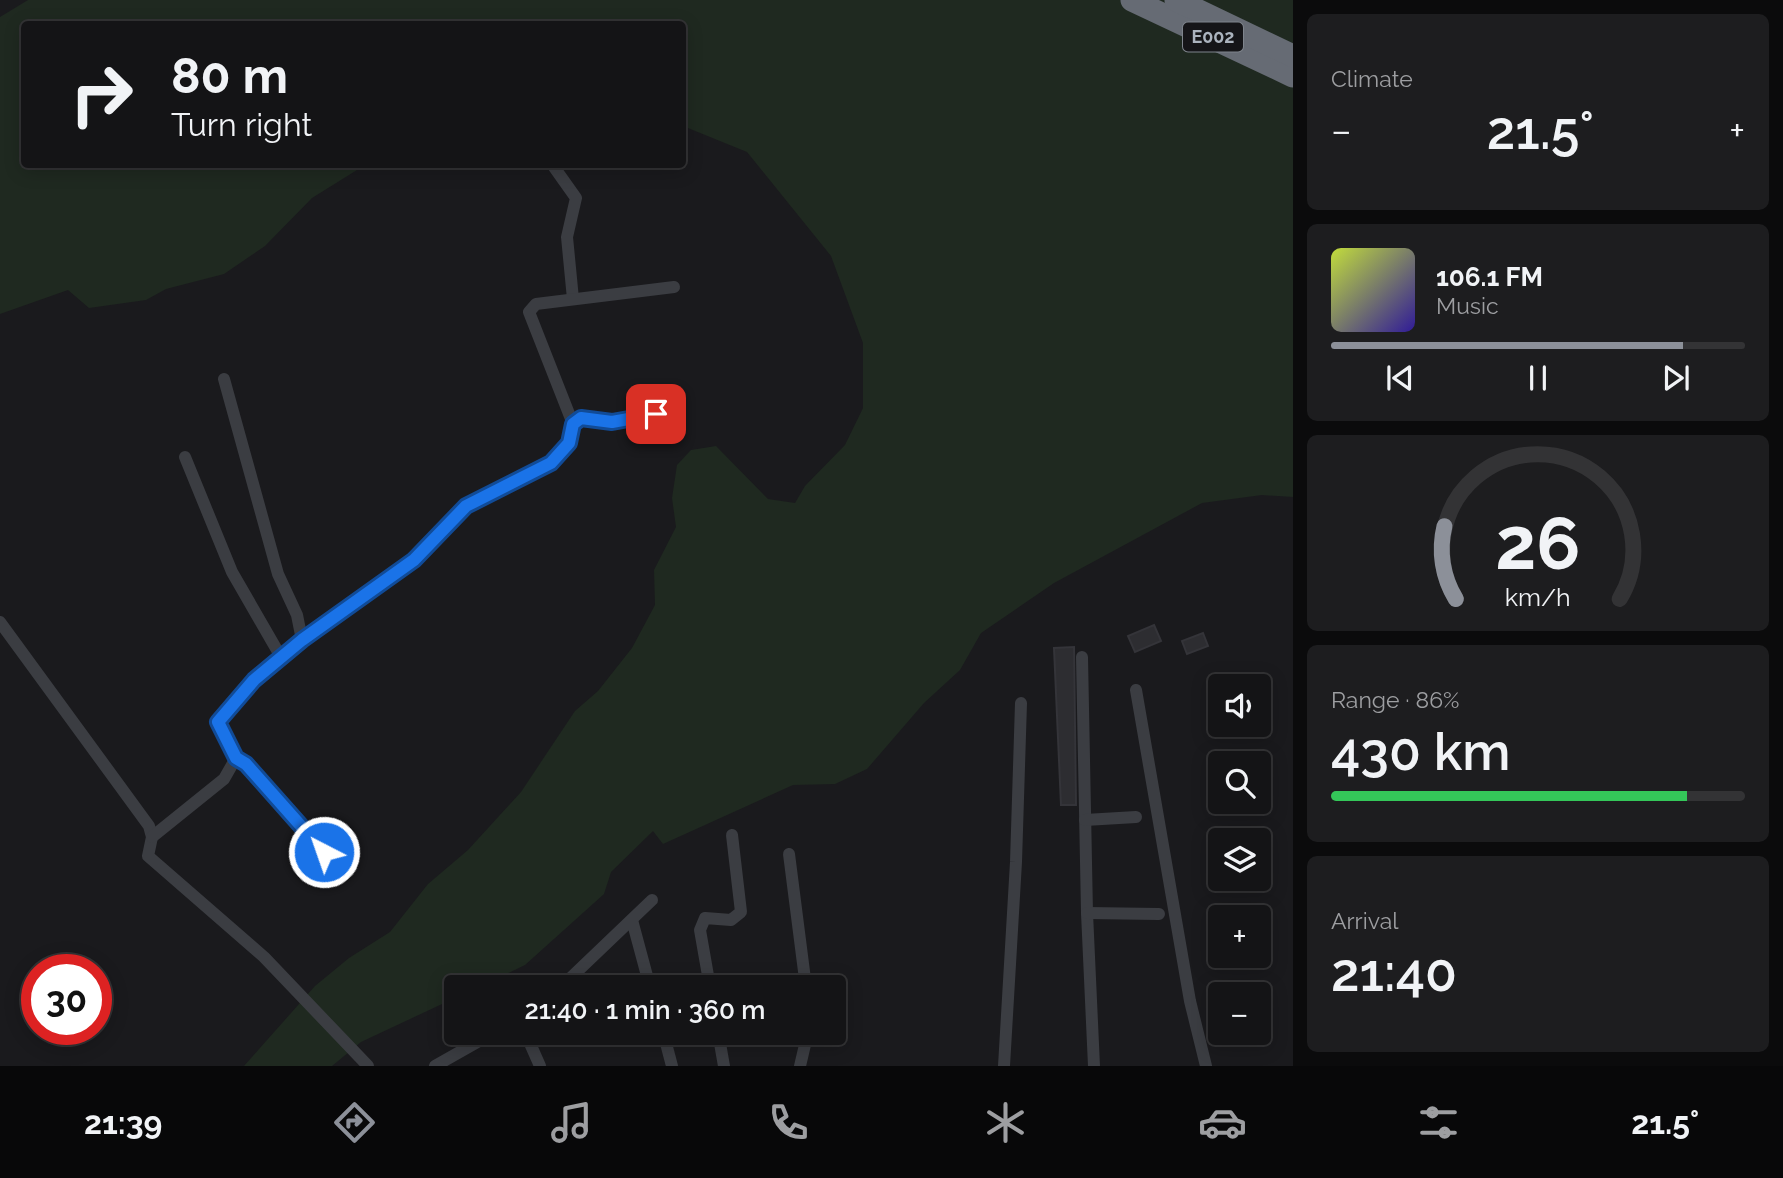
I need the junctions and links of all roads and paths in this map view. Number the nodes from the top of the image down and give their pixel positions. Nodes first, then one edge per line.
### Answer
1 (1132, 0) edge
2 (1176, 0) edge
3 (1293, 56) edge
4 (1293, 76) edge
5 (555, 168) edge
6 (674, 287) dead end
7 (573, 299) junction
8 (224, 379) dead end
9 (678, 410) dead end
10 (573, 424) junction
11 (185, 457) dead end
12 (0, 622) edge
13 (302, 640) junction
14 (281, 657) junction
15 (1082, 657) dead end
16 (1136, 690) dead end
17 (1021, 703) dead end
18 (236, 758) junction
19 (1136, 817) dead end
20 (1085, 820) junction
21 (732, 835) dead end
22 (152, 837) junction
23 (324, 852) dead end
24 (789, 855) dead end
25 (652, 900) dead end
26 (1087, 913) junction
27 (1159, 914) dead end
28 (632, 920) junction
29 (574, 975) edge
30 (647, 975) edge
31 (708, 975) edge
32 (804, 975) edge
33 (472, 1045) edge
34 (531, 1045) edge
35 (666, 1045) edge
36 (720, 1045) edge
37 (805, 1045) edge
38 (368, 1066) edge
39 (435, 1066) edge
40 (540, 1066) edge
41 (672, 1066) edge
42 (724, 1066) edge
43 (800, 1066) edge
44 (1004, 1066) edge
45 (1094, 1066) edge
46 (1206, 1066) edge

1 - 4 highway, E002
2 - 3 highway, E002
5 - 7 street
6 - 7 street
7 - 10 street
8 - 13 street
9 - 10 street
10 - 13 street
11 - 14 street
12 - 22 street
13 - 14 street
14 - 18 street
15 - 20 street
16 - 46 street
17 - 44 street
18 - 22 street
18 - 23 street
19 - 20 street
20 - 26 street
21 - 31 street
22 - 38 street
24 - 32 street
25 - 28 street
26 - 27 street
26 - 45 street
28 - 29 street
28 - 30 street
33 - 39 street
34 - 40 street
35 - 41 street
36 - 42 street
37 - 43 street

